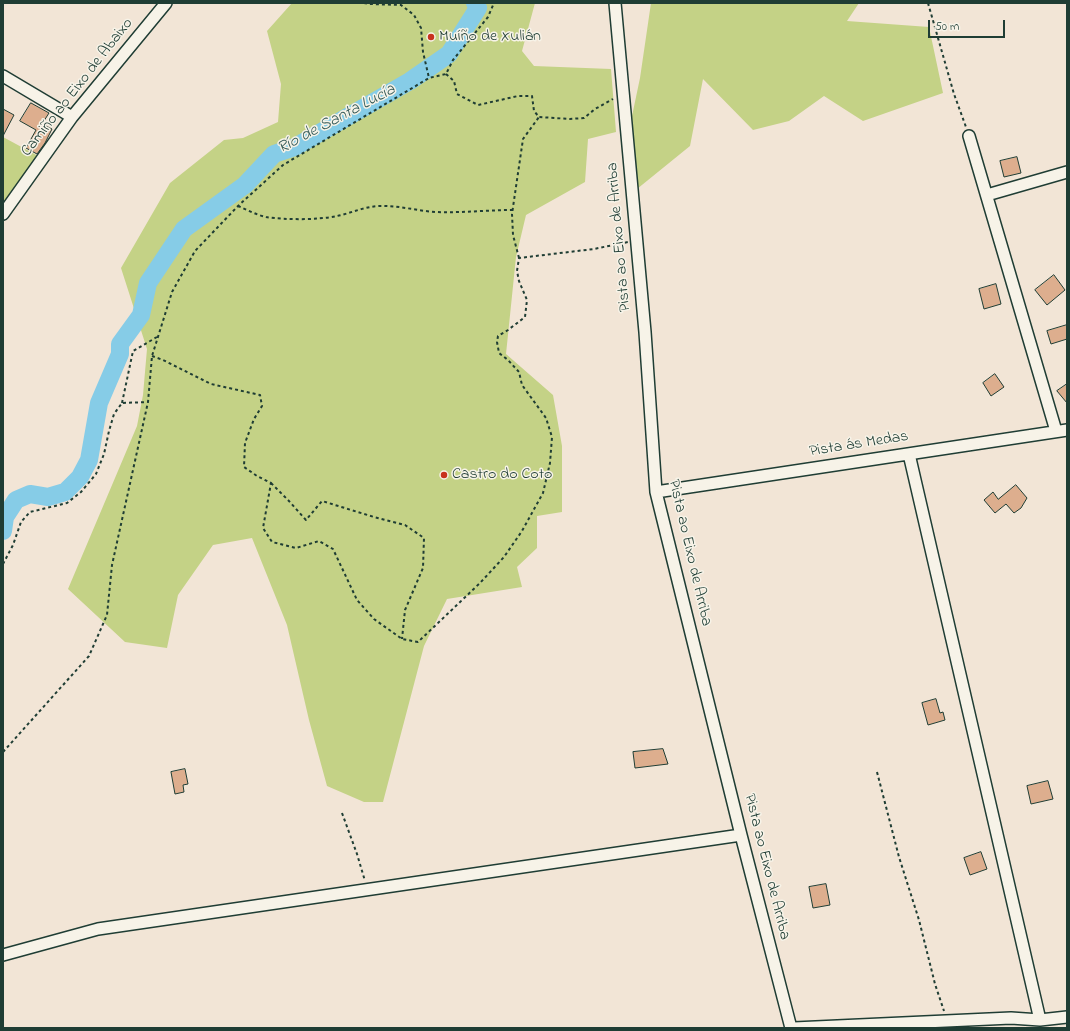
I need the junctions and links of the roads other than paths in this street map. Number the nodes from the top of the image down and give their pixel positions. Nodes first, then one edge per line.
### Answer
1 (166, 3) edge
2 (615, 3) edge
3 (3, 76) edge
4 (72, 117) junction
5 (969, 136) road end
6 (1067, 172) edge
7 (987, 195) junction
8 (3, 214) edge
9 (1061, 430) edge
10 (909, 454) junction
11 (656, 492) junction
12 (741, 835) junction
13 (3, 955) edge
14 (1067, 1017) edge
15 (1037, 1024) edge
16 (791, 1028) edge
17 (794, 1028) edge
18 (1052, 1028) edge

1 - 4 street, Camiño ao Eixo de Abaixo
2 - 11 street, Pista ao Eixo de Arriba
3 - 4 street
4 - 8 street, Camiño ao Eixo de Abaixo
5 - 7 street
6 - 7 street
7 - 9 street
9 - 10 street, Pista ás Medas
10 - 11 street, Pista ás Medas
10 - 15 street
11 - 12 street, Pista ao Eixo de Arriba
12 - 13 street
12 - 16 street, Pista ao Eixo de Arriba
14 - 15 street
15 - 17 street
15 - 18 street

